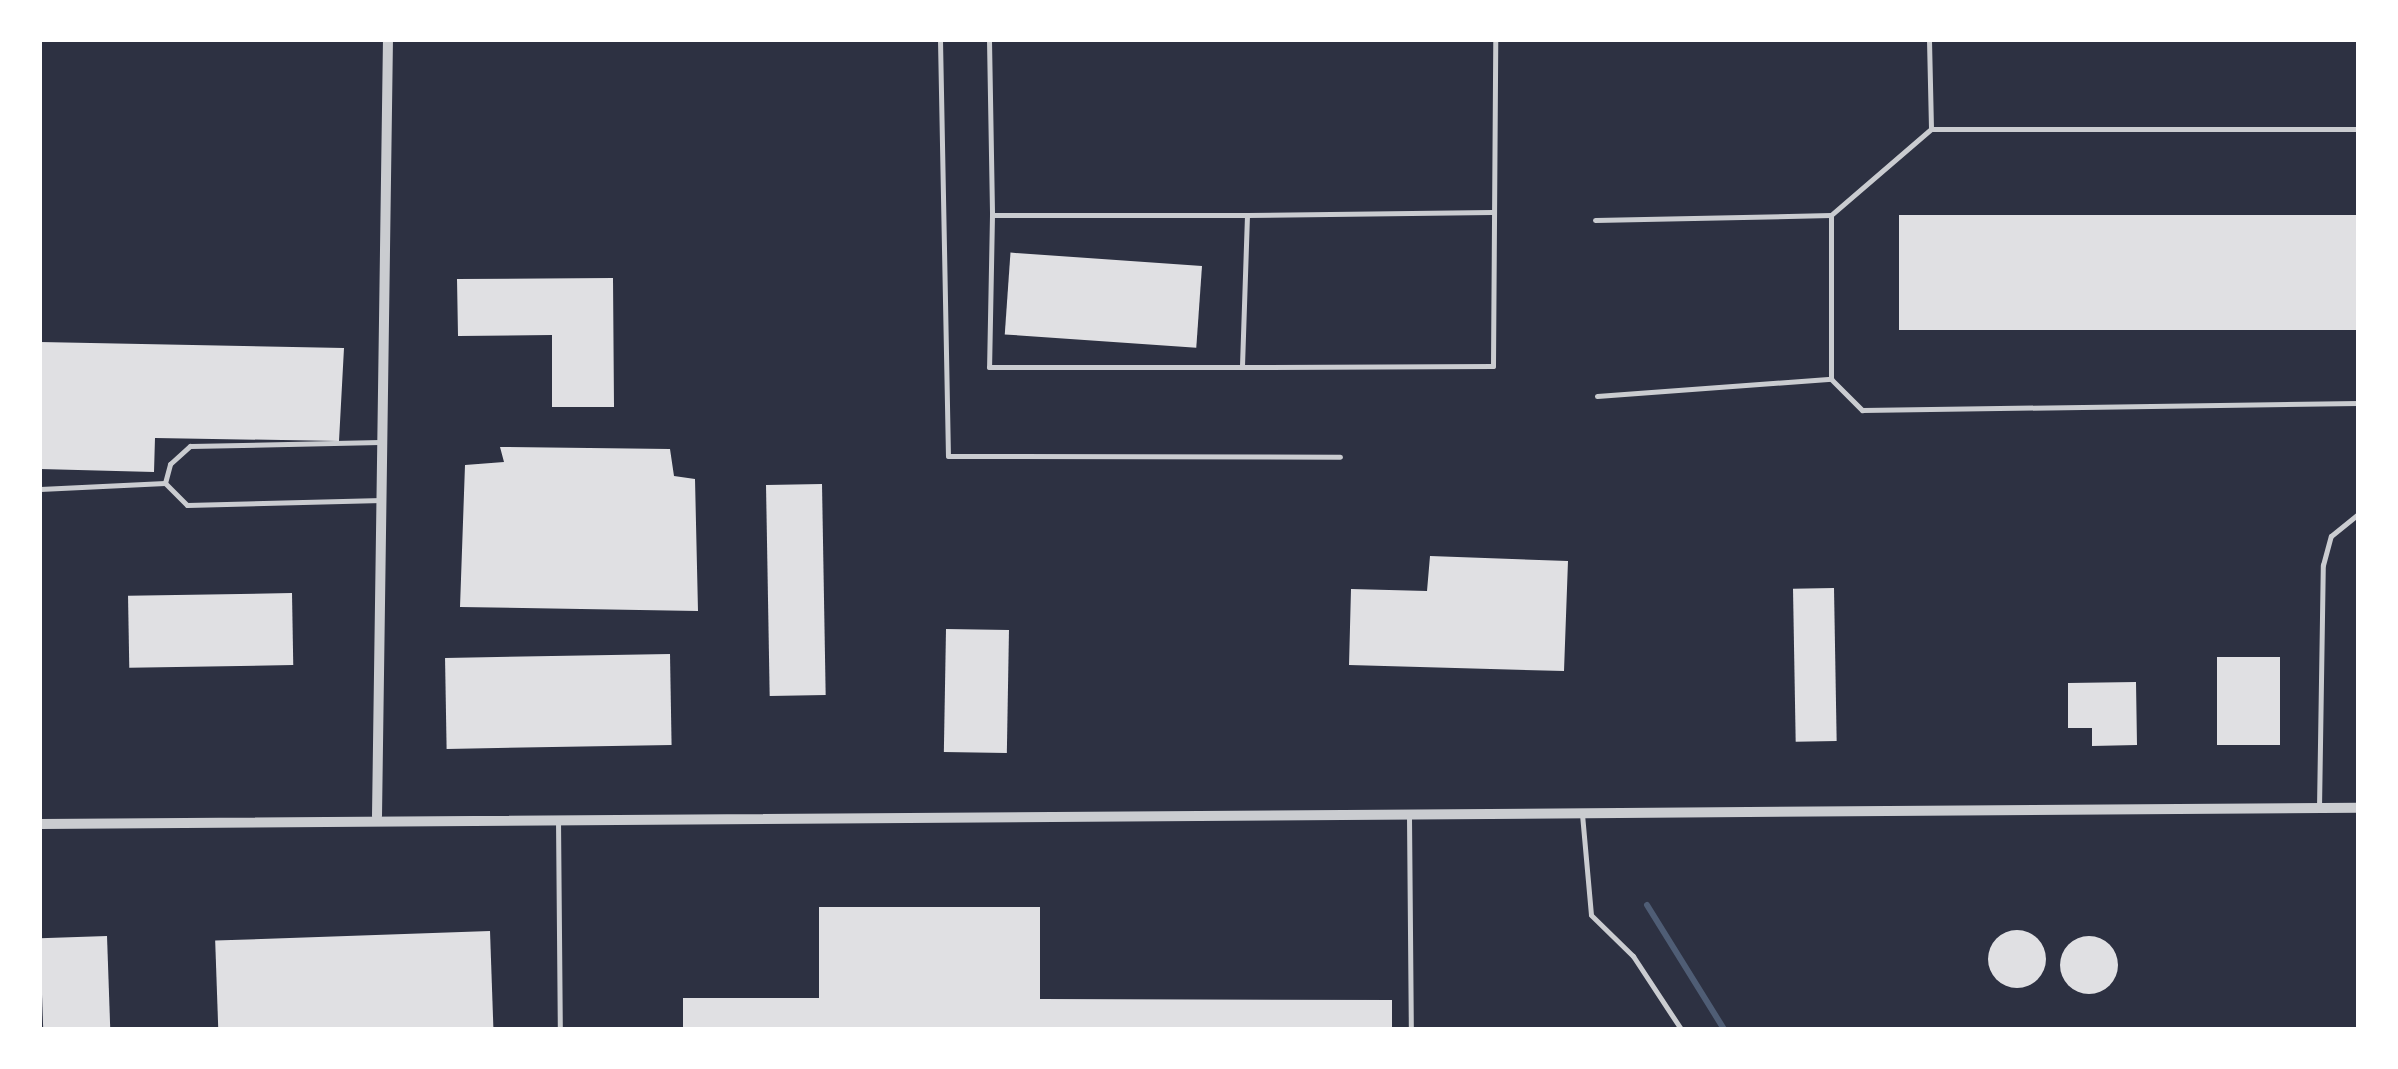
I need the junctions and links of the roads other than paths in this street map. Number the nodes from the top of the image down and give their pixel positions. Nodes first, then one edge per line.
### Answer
1 (388, 40) edge
2 (940, 40) edge
3 (989, 40) edge
4 (1495, 40) edge
5 (1928, 40) edge
6 (1931, 129) junction
7 (2358, 129) edge
8 (1492, 212) junction
9 (1247, 214) junction
10 (992, 215) junction
11 (1831, 215) junction
12 (1595, 220) dead end
13 (1242, 367) junction
14 (1831, 379) junction
15 (1596, 396) dead end
16 (2358, 404) edge
17 (383, 442) junction
18 (1340, 457) dead end
19 (165, 483) junction
20 (40, 490) edge
21 (382, 500) junction
22 (2358, 514) edge
23 (2319, 808) junction
24 (2358, 808) edge
25 (1582, 811) junction
26 (1409, 812) junction
27 (378, 816) junction
28 (558, 816) junction
29 (40, 824) edge
30 (560, 1029) edge
31 (1411, 1029) edge
32 (1681, 1029) edge

1 - 17 street
2 - 18 lane
3 - 10 lane
4 - 8 lane
5 - 6 lane
6 - 7 lane
6 - 11 lane
8 - 9 lane
8 - 13 lane
9 - 10 lane
9 - 13 lane
10 - 13 lane
11 - 12 lane
11 - 14 lane
14 - 15 lane
14 - 16 lane
17 - 19 lane
17 - 21 street
19 - 20 lane
19 - 21 lane
21 - 27 street
22 - 23 lane
23 - 24 street
23 - 25 street
25 - 26 street
25 - 32 lane
26 - 28 street
26 - 31 lane
27 - 28 street
27 - 29 street
28 - 30 lane

